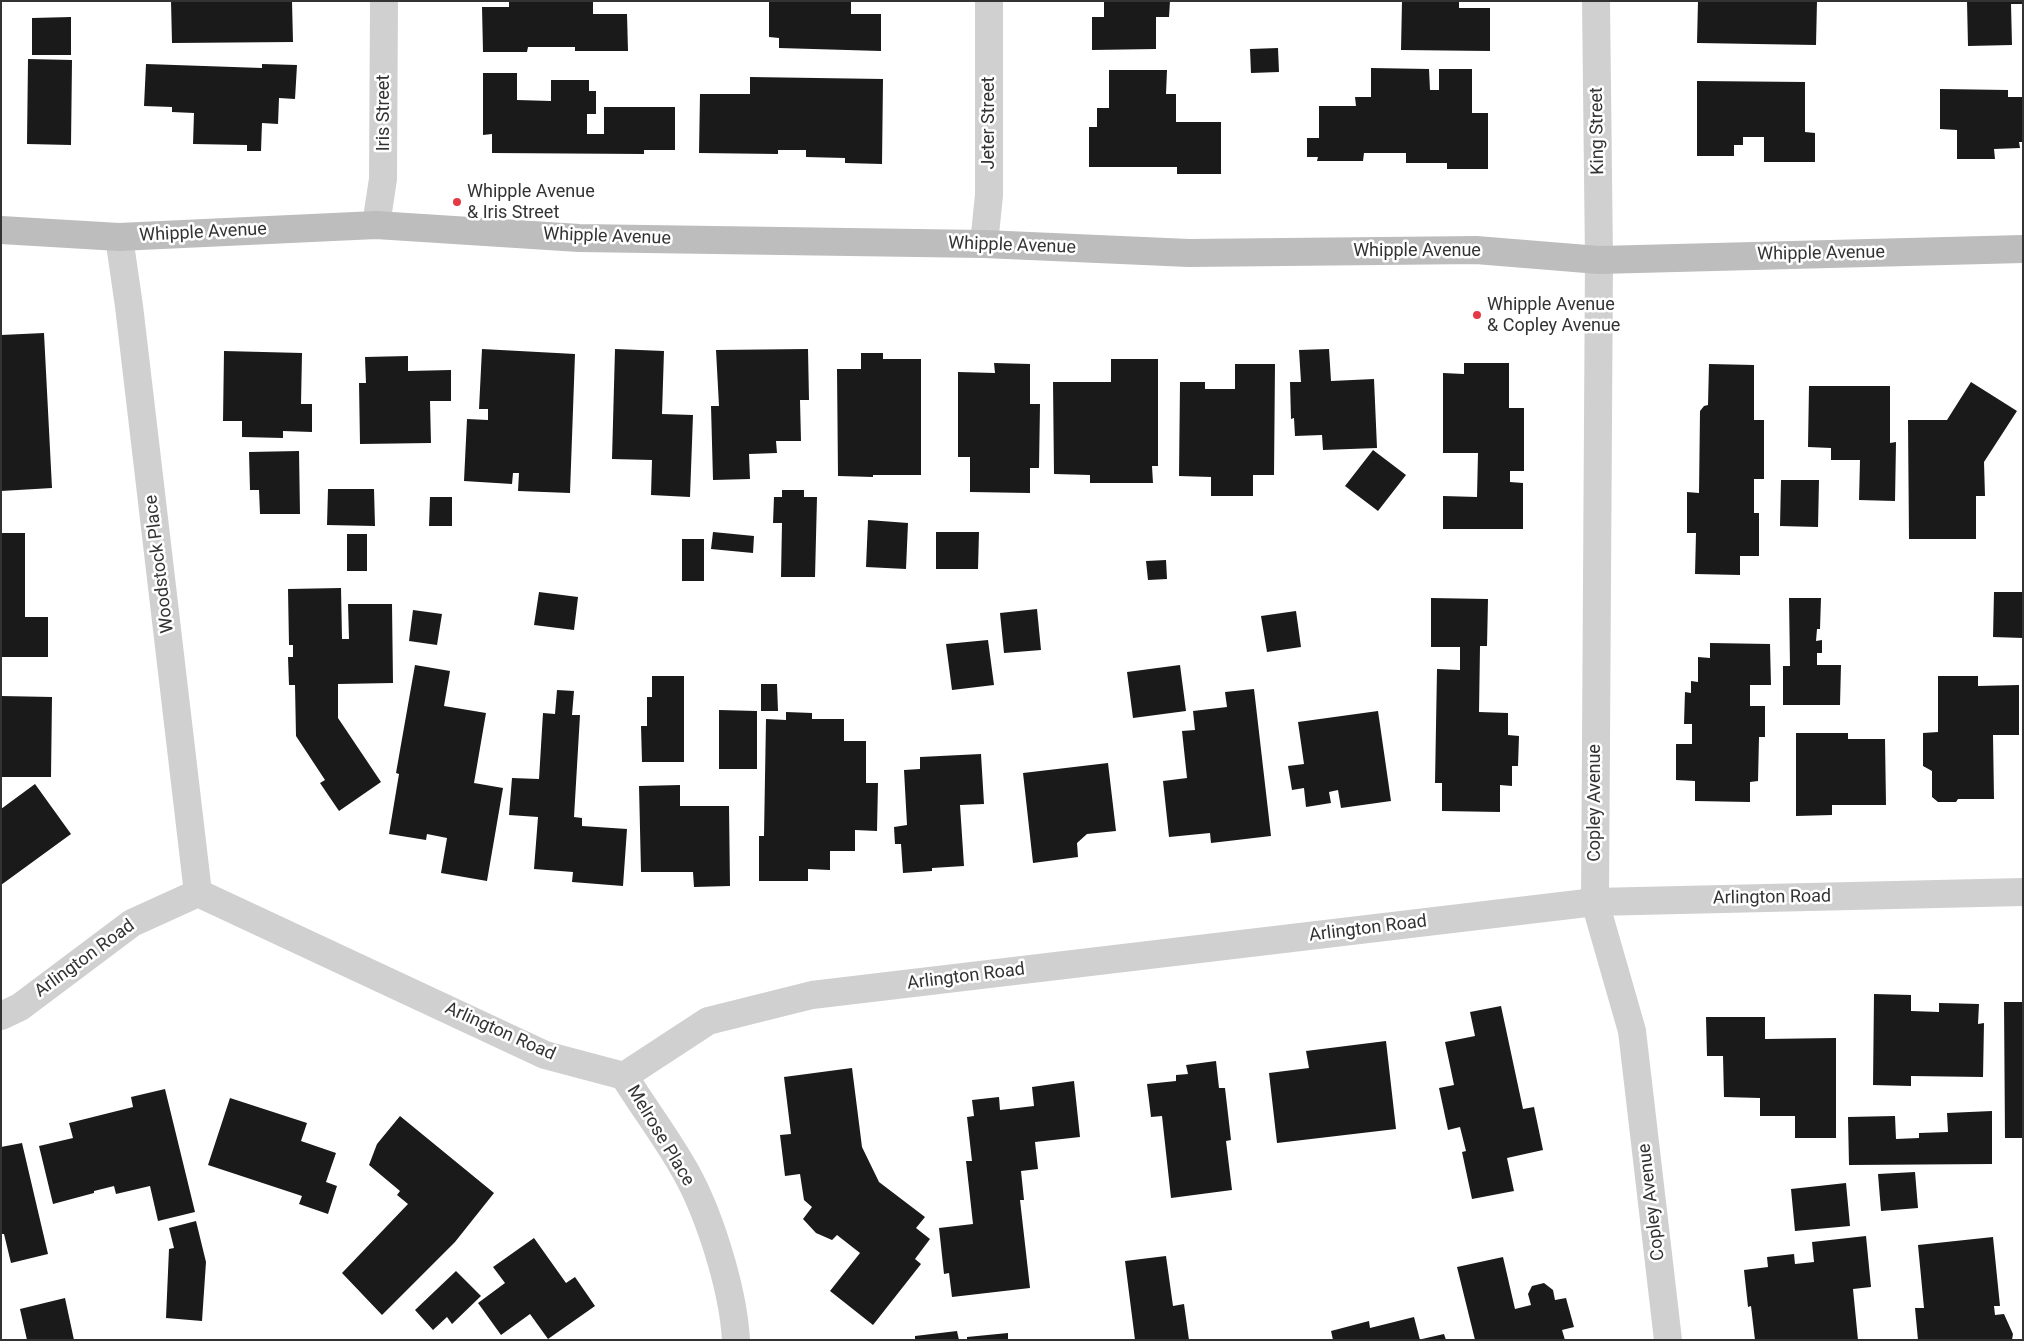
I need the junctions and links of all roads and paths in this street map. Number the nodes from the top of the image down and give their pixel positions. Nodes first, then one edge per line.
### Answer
1 (384, 1) edge
2 (989, 1) edge
3 (1596, 1) edge
4 (376, 225) junction
5 (1, 230) edge
6 (119, 237) junction
7 (984, 244) junction
8 (2023, 249) edge
9 (1599, 260) junction
10 (2023, 892) edge
11 (198, 893) junction
12 (1595, 902) junction
13 (1, 1016) edge
14 (624, 1076) junction
15 (736, 1340) edge
16 (1668, 1340) edge

1 - 4 street, Iris Street
2 - 7 street, Jeter Street
3 - 9 street, King Street
4 - 6 main road, Whipple Avenue
4 - 7 main road, Whipple Avenue
5 - 6 main road, Whipple Avenue
6 - 11 street, Woodstock Place
7 - 9 main road, Whipple Avenue
8 - 9 main road, Whipple Avenue
9 - 12 street, Copley Avenue
10 - 12 street, Arlington Road
11 - 13 street, Arlington Road
11 - 14 street, Arlington Road
12 - 14 street, Arlington Road
12 - 16 street, Copley Avenue
14 - 15 street, Melrose Place

